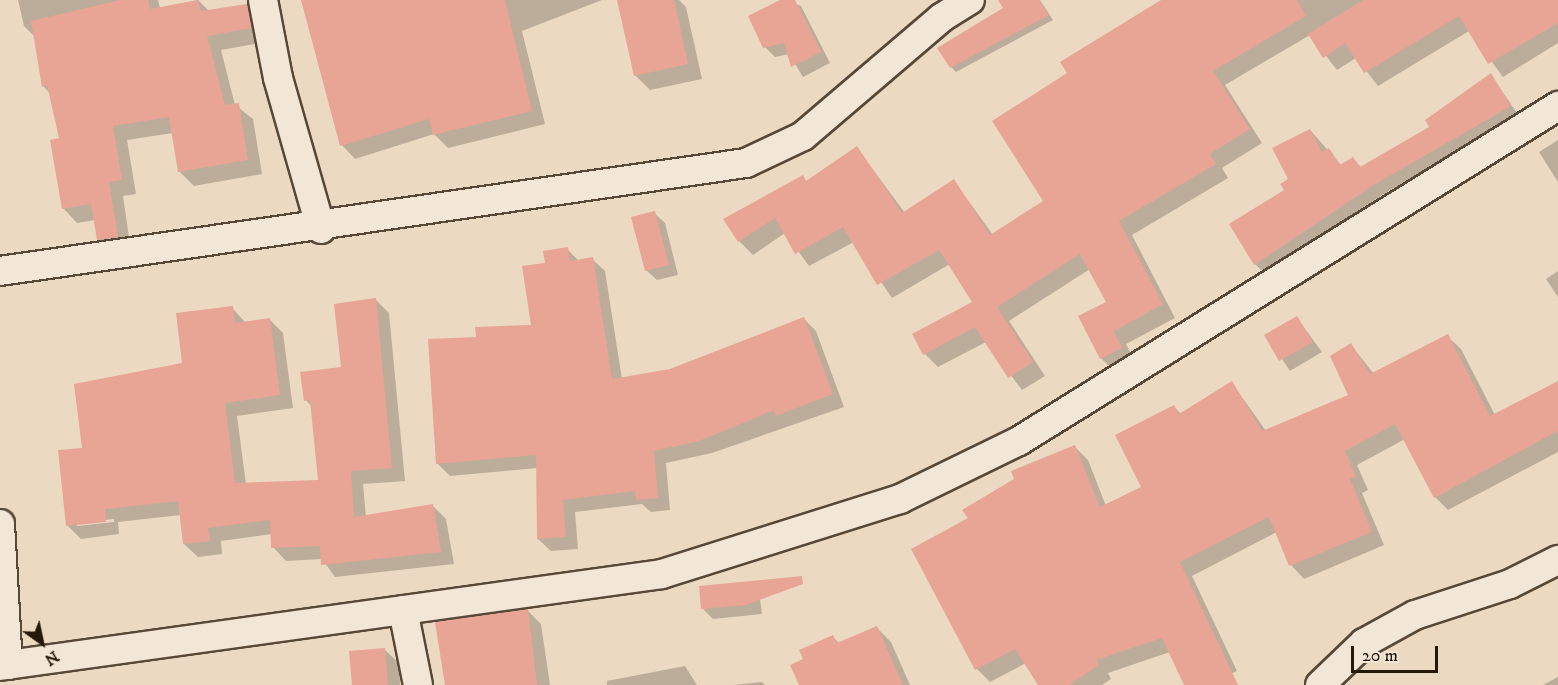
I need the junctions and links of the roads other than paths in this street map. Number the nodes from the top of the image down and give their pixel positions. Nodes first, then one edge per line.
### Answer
1 (263, 0) edge
2 (970, 0) edge
3 (1558, 106) edge
4 (321, 229) junction
5 (0, 271) edge
6 (0, 524) edge
7 (1558, 560) edge
8 (403, 610) junction
9 (4, 665) edge
10 (418, 685) edge
11 (1320, 685) edge

1 - 4 street
2 - 4 street
3 - 8 street
4 - 5 street
6 - 9 street
7 - 11 street
8 - 9 street
8 - 10 street

